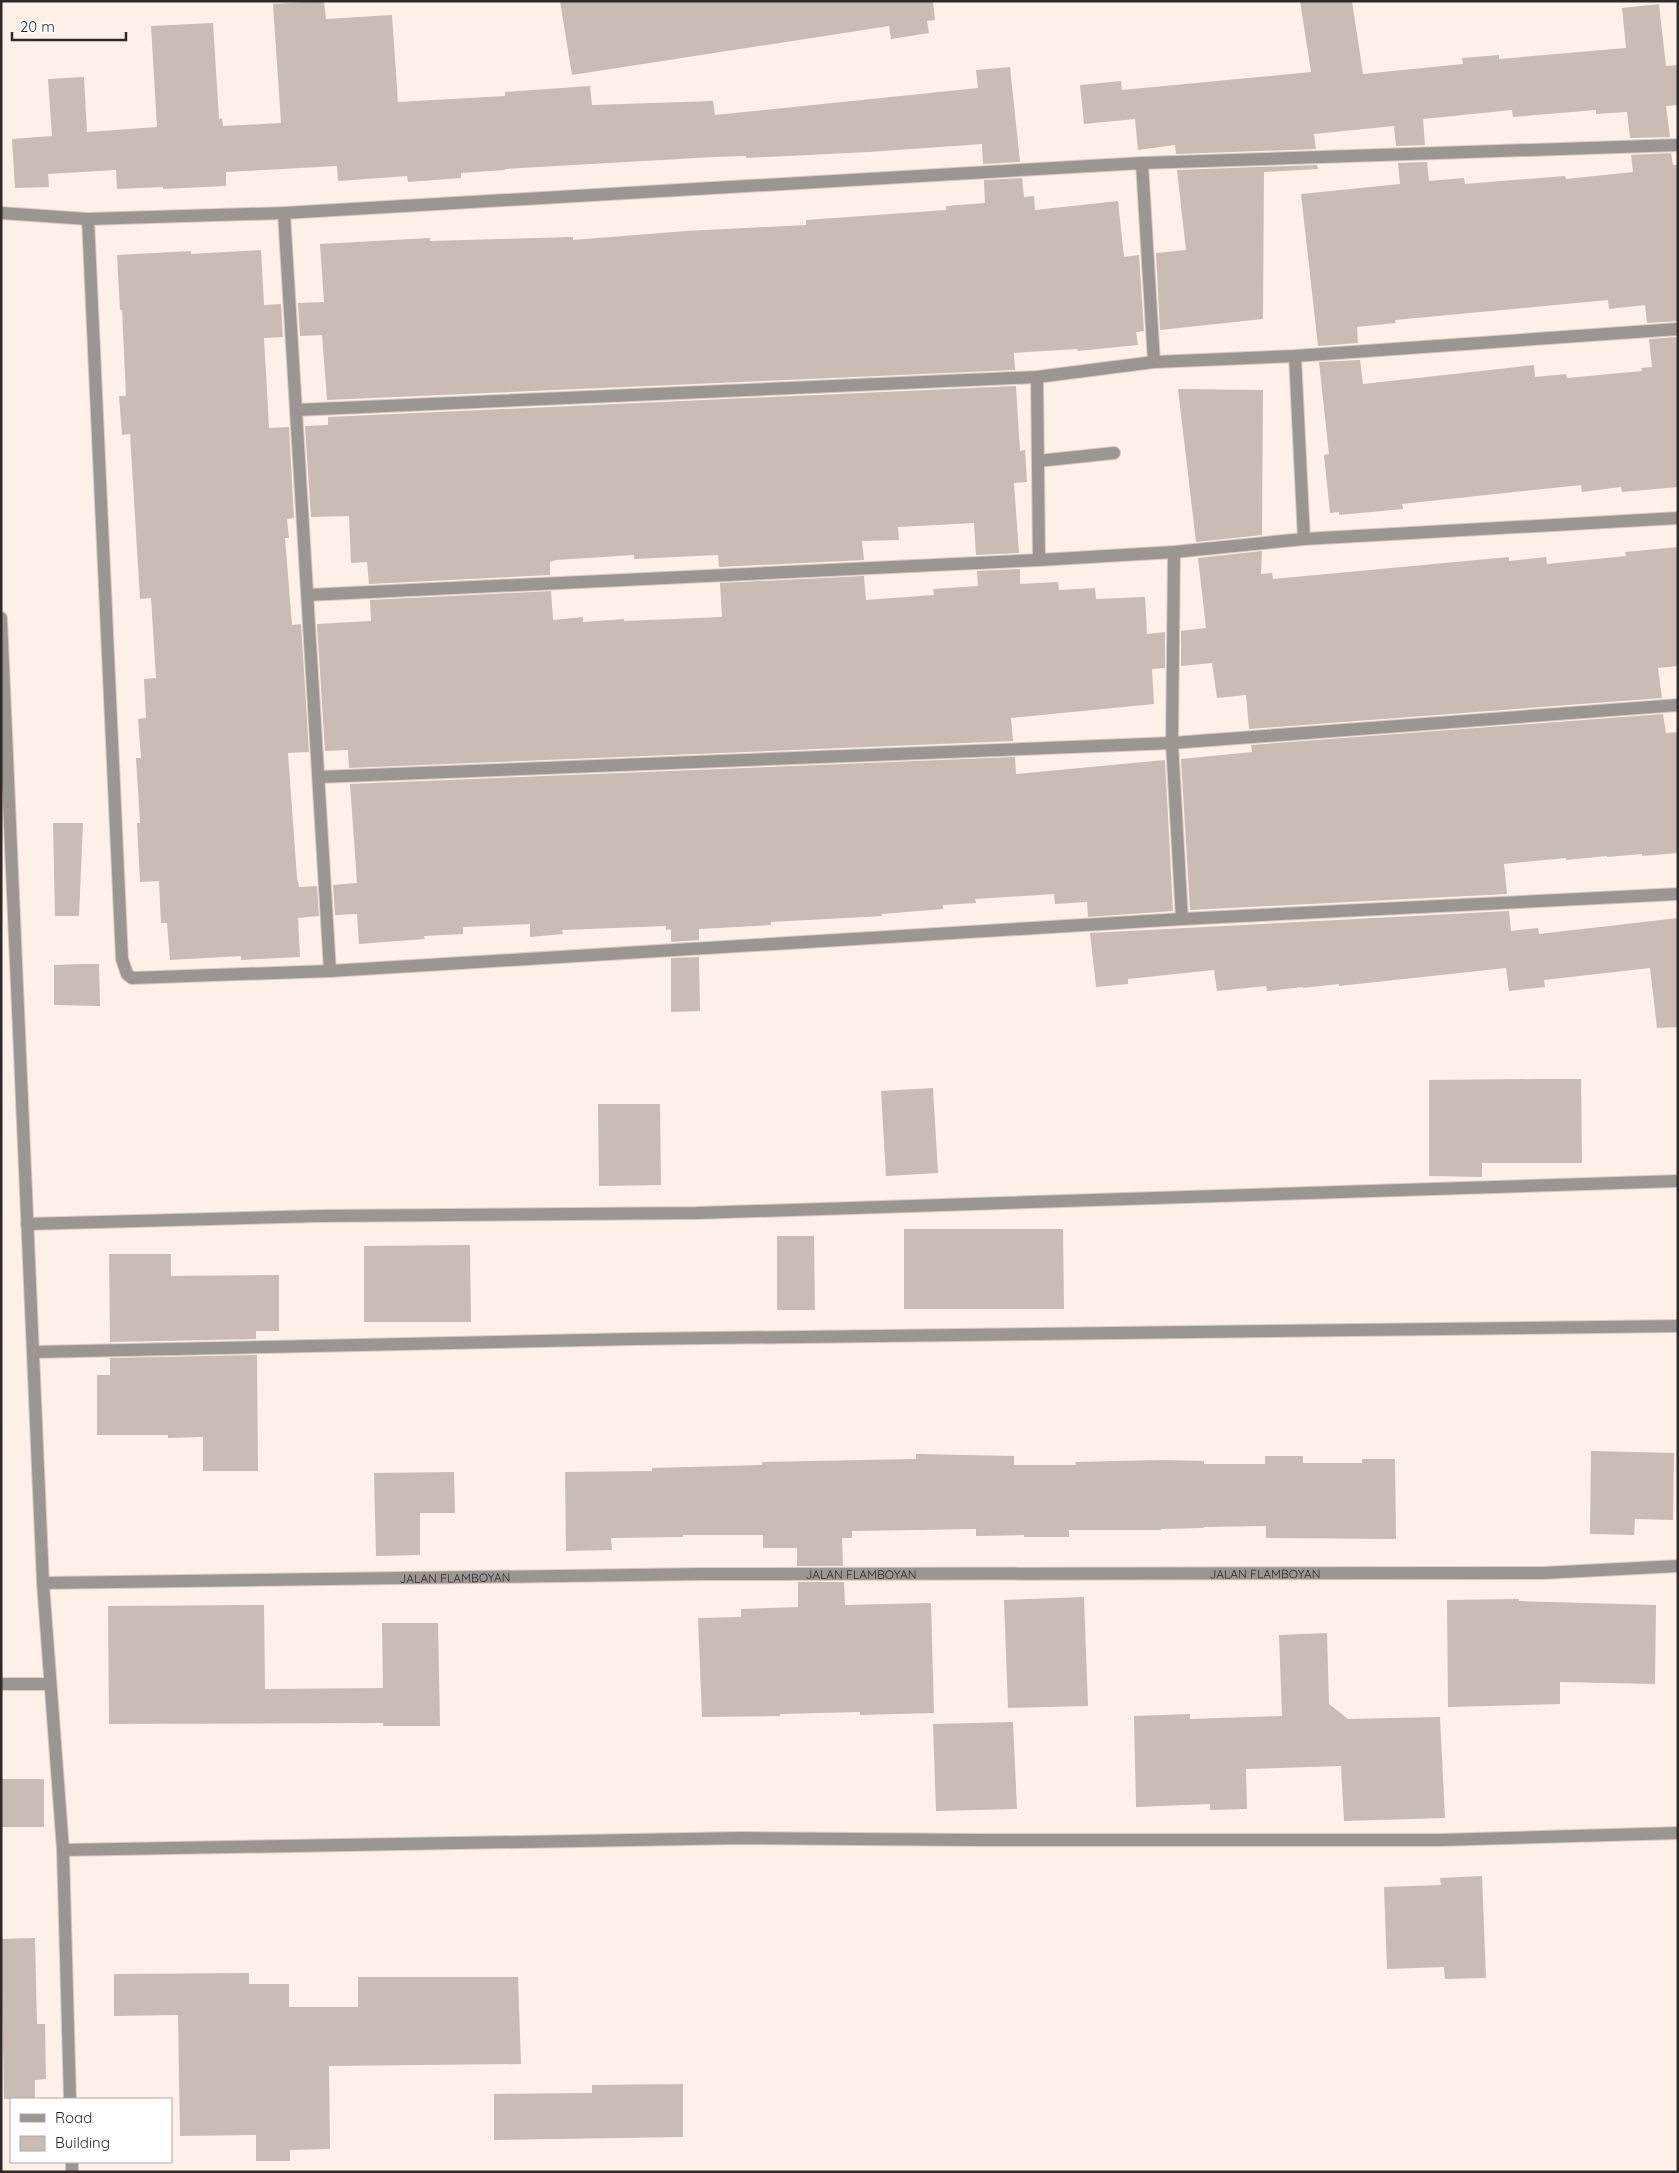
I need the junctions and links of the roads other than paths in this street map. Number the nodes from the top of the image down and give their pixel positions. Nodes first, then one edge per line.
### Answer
1 (1678, 144) edge
2 (1142, 163) junction
3 (1, 213) edge
4 (284, 213) junction
5 (88, 219) junction
6 (1678, 329) edge
7 (1295, 356) junction
8 (1154, 362) junction
9 (1037, 377) junction
10 (296, 410) junction
11 (1114, 453) dead end
12 (1038, 461) junction
13 (1678, 518) edge
14 (1304, 539) junction
15 (1174, 552) junction
16 (1040, 560) junction
17 (308, 595) junction
18 (1, 618) edge
19 (1678, 705) edge
20 (1172, 743) junction
21 (319, 777) junction
22 (1678, 894) edge
23 (1182, 919) junction
24 (330, 971) junction
25 (1678, 1181) edge
26 (27, 1224) junction
27 (1678, 1326) edge
28 (34, 1352) junction
29 (1678, 1566) edge
30 (43, 1583) junction
31 (1, 1684) edge
32 (50, 1684) junction
33 (1678, 1833) edge
34 (63, 1850) junction
35 (70, 2098) edge

1 - 2 street
2 - 4 street
2 - 8 street
3 - 5 street
4 - 5 street
4 - 10 street
5 - 24 street
6 - 7 street
7 - 8 street
7 - 14 street
8 - 9 street
9 - 10 street
9 - 12 street
10 - 17 street
11 - 12 street
12 - 16 street
13 - 14 street
14 - 15 street
15 - 16 street
15 - 20 street
16 - 17 street
17 - 21 street
18 - 26 street
19 - 20 street
20 - 21 street
20 - 23 street
21 - 24 street
22 - 23 street
23 - 24 street
25 - 26 street
26 - 28 street
27 - 28 street
28 - 30 street
29 - 30 street, JALAN FLAMBOYAN
30 - 32 street
31 - 32 street
32 - 34 street
33 - 34 street
34 - 35 street

